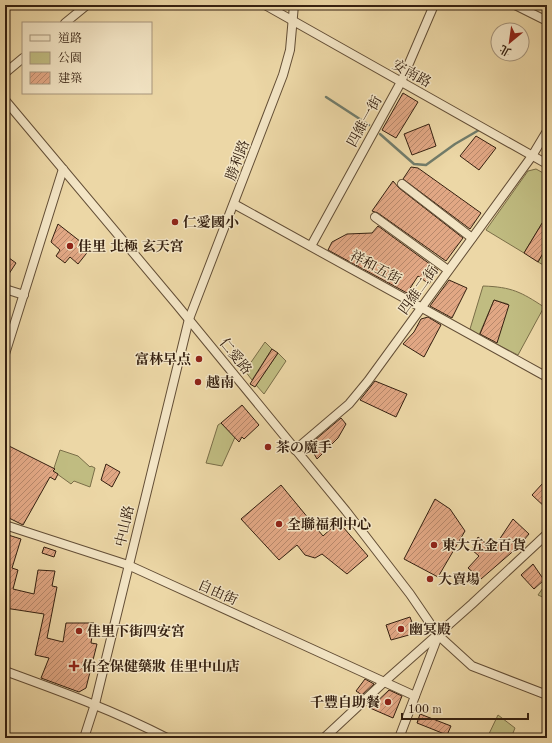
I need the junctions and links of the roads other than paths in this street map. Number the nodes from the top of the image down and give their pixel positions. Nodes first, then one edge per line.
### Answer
1 (87, 5) edge
2 (265, 5) edge
3 (294, 5) edge
4 (434, 5) edge
5 (515, 5) edge
6 (292, 20) junction
7 (547, 21) edge
8 (66, 22) edge
9 (22, 59) edge
10 (5, 73) edge
11 (401, 82) junction
12 (5, 100) edge
13 (547, 131) edge
14 (532, 156) junction
15 (547, 164) edge
16 (63, 169) junction
17 (402, 184) dead end
18 (234, 204) junction
19 (375, 217) dead end
20 (472, 238) junction
21 (311, 246) junction
22 (448, 270) junction
23 (5, 289) edge
24 (24, 295) junction
25 (422, 306) junction
26 (189, 319) junction
27 (5, 354) edge
28 (547, 377) edge
29 (294, 450) junction
30 (5, 525) edge
31 (547, 534) edge
32 (128, 565) junction
33 (438, 634) junction
34 (5, 670) edge
35 (384, 682) junction
36 (547, 695) edge
37 (415, 696) junction
38 (95, 704) junction
39 (84, 738) edge
40 (167, 738) edge
41 (324, 738) edge
42 (399, 738) edge

1 - 8 street
2 - 6 street, 安南路
3 - 6 street, 勝利路
4 - 11 street, 四維一街
5 - 7 street
6 - 11 street, 安南路
6 - 18 street, 勝利路
9 - 10 street
11 - 14 street, 安南路
11 - 21 street, 四維一街
12 - 16 street, 仁愛路
13 - 14 street, 四維二街
14 - 15 street, 安南路
14 - 20 street, 四維二街
16 - 24 street
16 - 26 street, 仁愛路
17 - 20 street
18 - 21 street, 祥和五街
18 - 26 street, 勝利路
19 - 22 street
20 - 22 street, 四維二街
21 - 25 street, 祥和五街
22 - 25 street, 四維二街
23 - 24 street
24 - 27 street
25 - 28 street, 祥和五街
25 - 29 street, 四維二街
26 - 29 street, 仁愛路
26 - 32 street, 中山路
29 - 33 street, 仁愛路
30 - 32 street, 自由街
31 - 33 street
32 - 35 street, 自由街
32 - 38 street, 中山路
33 - 35 street
33 - 36 street, 仁愛路
33 - 37 street
34 - 38 street
35 - 37 street, 自由街
35 - 41 street
37 - 42 street
38 - 39 street, 中山路
38 - 40 street

